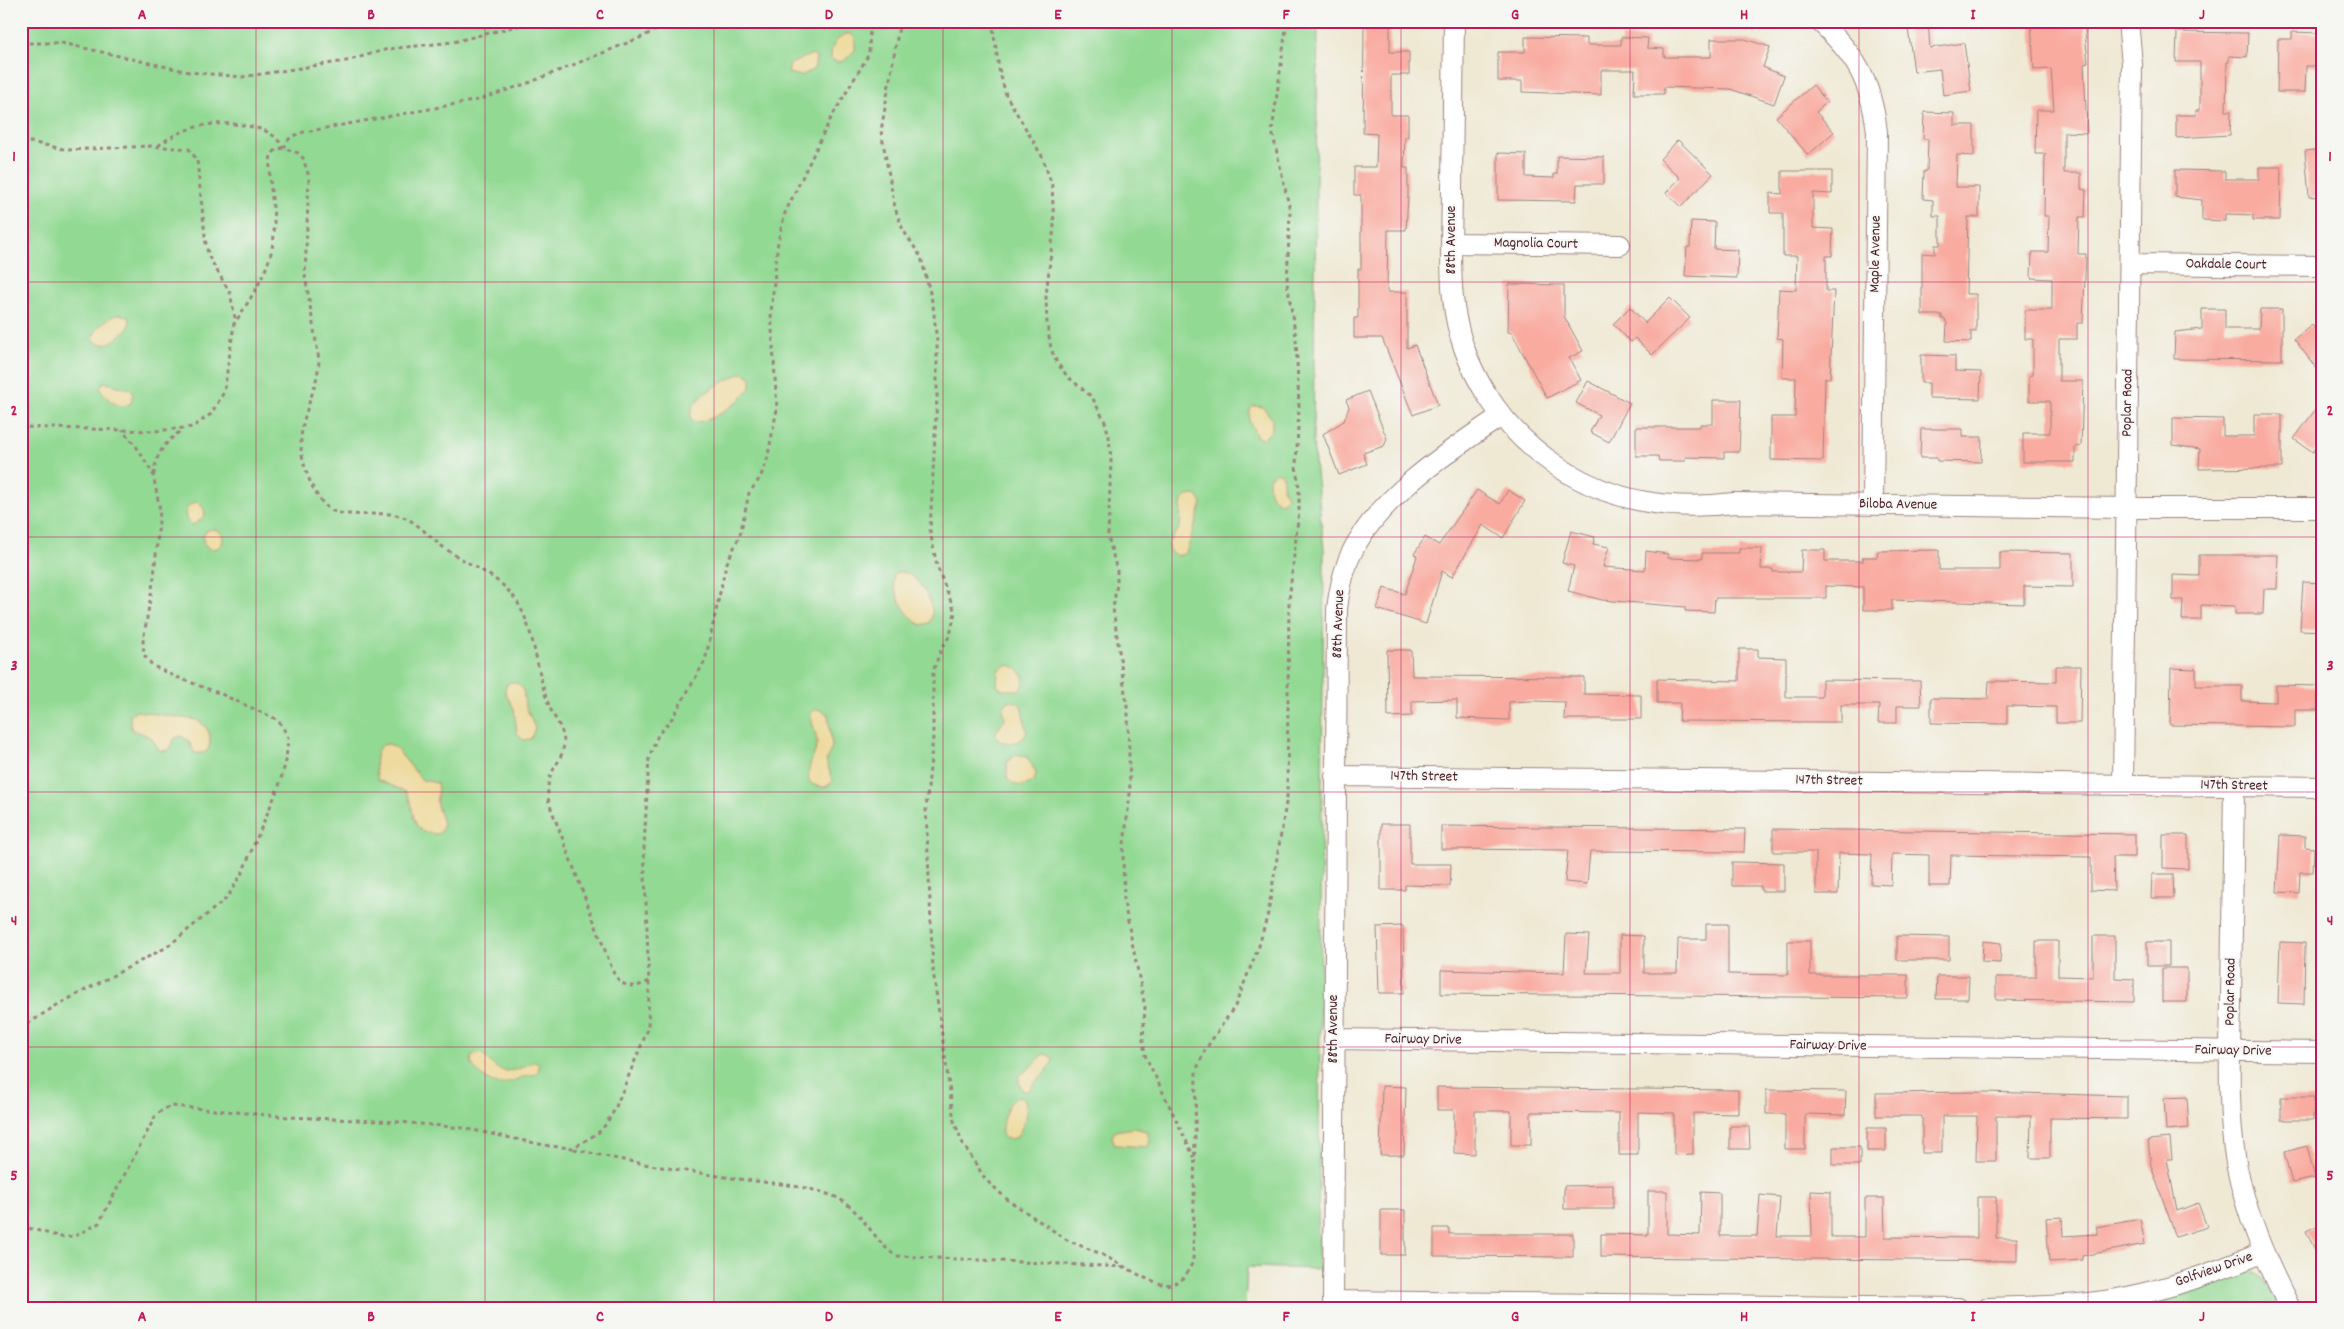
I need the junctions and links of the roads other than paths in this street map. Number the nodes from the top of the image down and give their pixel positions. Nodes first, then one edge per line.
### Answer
1 (1454, 21) edge
2 (1818, 21) edge
3 (2128, 21) edge
4 (1451, 243) junction
5 (1620, 245) dead end
6 (2130, 264) junction
7 (2323, 266) edge
8 (1501, 416) junction
9 (1873, 505) junction
10 (2126, 508) junction
11 (2322, 508) edge
12 (1335, 776) junction
13 (2123, 785) junction
14 (2234, 786) junction
15 (2323, 786) edge
16 (1334, 1039) junction
17 (2230, 1051) junction
18 (2323, 1052) edge
19 (2262, 1253) junction
20 (1333, 1305) edge
21 (1958, 1308) edge
22 (1988, 1308) edge
23 (2290, 1308) edge

1 - 4 street, 88th Avenue
2 - 9 street, Maple Avenue
3 - 6 street, Poplar Road
4 - 5 street, Magnolia Court
4 - 8 street, 88th Avenue
6 - 7 street, Oakdale Court
6 - 10 street, Poplar Road
8 - 9 street, Biloba Avenue
8 - 12 street, 88th Avenue
9 - 10 street, Biloba Avenue
10 - 11 street, Biloba Avenue
10 - 13 street, Poplar Road
12 - 13 street, 147th Street
12 - 16 street, 88th Avenue
13 - 14 street, 147th Street
14 - 15 street, 147th Street
14 - 17 street, Poplar Road
16 - 17 street, Fairway Drive
16 - 20 street, 88th Avenue
17 - 18 street, Fairway Drive
17 - 19 street, Poplar Road
19 - 22 street, Golfview Drive
19 - 23 street, Poplar Road
20 - 21 street

